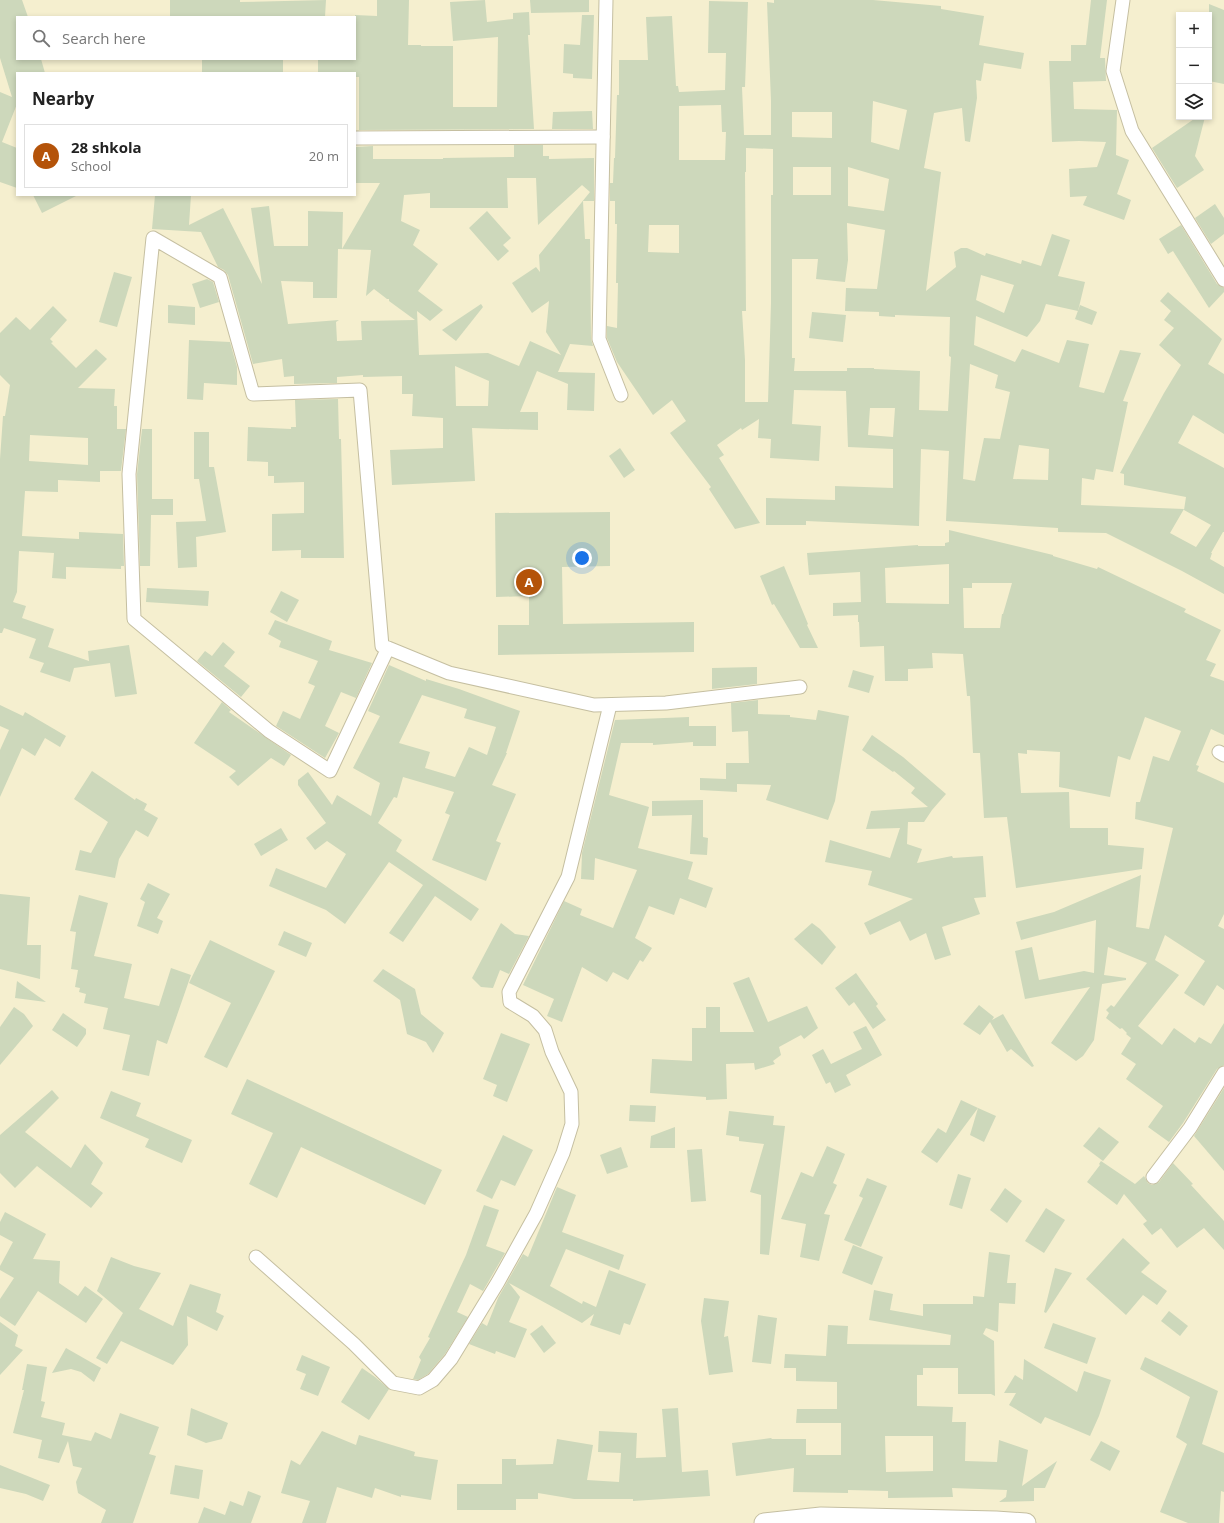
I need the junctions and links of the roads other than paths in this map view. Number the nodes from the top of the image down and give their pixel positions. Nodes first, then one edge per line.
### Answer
1 (606, 0) edge
2 (1123, 0) edge
3 (603, 137) junction
4 (356, 138) edge
5 (1224, 280) edge
6 (621, 395) dead end
7 (388, 648) junction
8 (800, 687) dead end
9 (610, 705) junction
10 (1224, 1073) edge
11 (1153, 1177) dead end
12 (256, 1257) dead end
13 (764, 1523) edge
14 (1026, 1523) edge

1 - 3 street
2 - 5 street
3 - 4 street
3 - 6 street
7 - 7 street
7 - 9 street
8 - 9 street
9 - 12 street
10 - 11 street
13 - 14 main road

